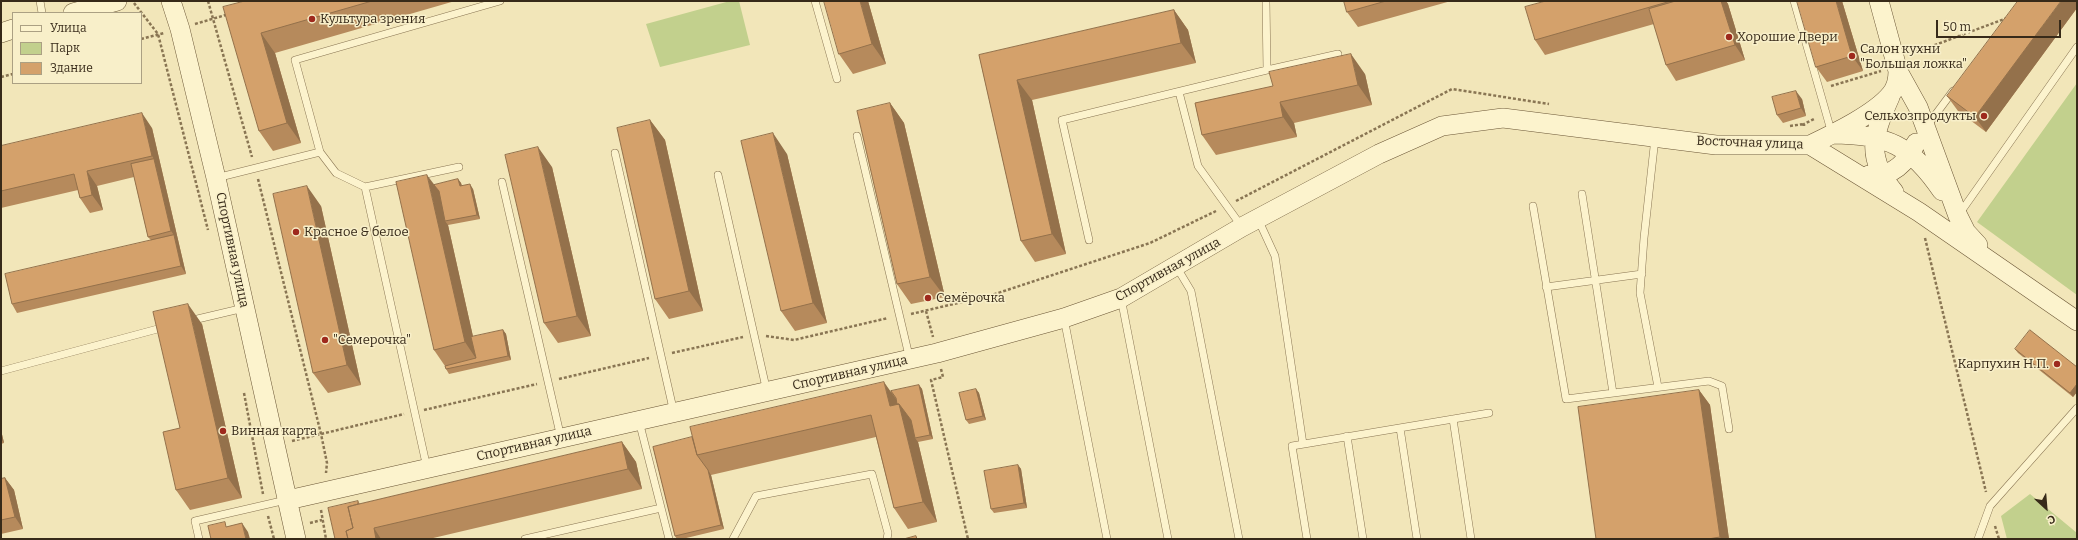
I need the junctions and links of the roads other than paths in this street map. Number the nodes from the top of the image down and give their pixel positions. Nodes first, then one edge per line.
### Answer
1 (40, 1) edge
2 (117, 1) edge
3 (172, 1) edge
4 (500, 1) edge
5 (815, 1) edge
6 (1266, 1) edge
7 (1794, 1) edge
8 (1879, 1) edge
9 (42, 12) edge
10 (77, 12) edge
11 (12, 29) edge
12 (1, 33) edge
13 (2077, 47) edge
14 (1338, 54) dead end
15 (1897, 65) junction
16 (1267, 70) junction
17 (837, 79) dead end
18 (1958, 85) edge
19 (1179, 92) junction
20 (1892, 94) junction
21 (1918, 107) junction
22 (1926, 128) junction
23 (1832, 134) junction
24 (857, 136) edge
25 (1656, 138) junction
26 (1875, 138) junction
27 (1810, 145) junction
28 (320, 152) junction
29 (614, 154) dead end
30 (1379, 154) joint
31 (1911, 154) junction
32 (459, 166) dead end
33 (1858, 174) junction
34 (1881, 174) junction
35 (718, 175) dead end
36 (216, 178) junction
37 (502, 182) dead end
38 (365, 187) junction
39 (1582, 194) dead end
40 (1533, 206) dead end
41 (1919, 212) junction
42 (1956, 212) junction
43 (1250, 223) junction
44 (1089, 240) dead end
45 (1990, 260) junction
46 (1176, 266) junction
47 (1642, 274) junction
48 (1595, 280) junction
49 (1546, 287) junction
50 (1121, 298) junction
51 (244, 308) junction
52 (1064, 318) junction
53 (2077, 321) edge
54 (182, 323) edge
55 (174, 325) edge
56 (910, 360) junction
57 (1, 371) edge
58 (1658, 387) junction
59 (767, 392) junction
60 (1613, 393) junction
61 (2077, 408) edge
62 (674, 413) junction
63 (1489, 413) dead end
64 (1453, 419) junction
65 (639, 421) junction
66 (1400, 428) junction
67 (1729, 429) dead end
68 (1347, 436) junction
69 (561, 438) junction
70 (1303, 444) junction
71 (427, 468) junction
72 (288, 500) junction
73 (661, 508) junction
74 (200, 539) edge
75 (296, 539) edge
76 (525, 539) edge
77 (669, 539) edge
78 (733, 539) edge
79 (886, 539) edge
80 (1107, 539) edge
81 (1168, 539) edge
82 (1238, 539) edge
83 (1307, 539) edge
84 (1363, 539) edge
85 (1417, 539) edge
86 (1471, 539) edge
87 (1978, 539) edge

1 - 9 lane
2 - 10 street
3 - 36 street, Спортивная улица
4 - 28 lane
5 - 17 lane
6 - 16 lane
7 - 23 lane
8 - 15 street
11 - 12 street
13 - 42 lane
14 - 16 lane
15 - 20 street
15 - 21 street
16 - 19 lane
18 - 22 lane
19 - 43 lane
19 - 44 lane
20 - 23 street
20 - 26 street
21 - 22 street
21 - 31 street
22 - 42 street
23 - 26 street
23 - 27 street
24 - 56 lane
25 - 27 street, Восточная улица
25 - 30 street, Восточная улица
25 - 47 lane
26 - 31 street
26 - 34 street
27 - 33 street, Восточная улица
28 - 36 lane
28 - 38 lane
29 - 62 lane
30 - 43 street, Спортивная улица
31 - 34 street
31 - 42 street
32 - 38 lane
33 - 34 street
33 - 41 street, Восточная улица
34 - 41 street
35 - 59 lane
36 - 51 street, Спортивная улица
37 - 69 lane
38 - 71 lane
39 - 48 lane
40 - 49 lane
41 - 45 street, Восточная улица
42 - 45 street
43 - 46 street, Спортивная улица
43 - 70 lane
45 - 53 street, Восточная улица
46 - 50 street, Спортивная улица
46 - 82 lane
47 - 48 lane
47 - 58 lane
48 - 49 lane
48 - 60 lane
49 - 60 lane
50 - 52 street, Спортивная улица
50 - 81 lane
51 - 54 lane
51 - 72 street, Спортивная улица
52 - 56 street, Спортивная улица
52 - 80 lane
55 - 57 lane
56 - 59 street, Спортивная улица
58 - 60 lane
58 - 67 lane
59 - 62 street, Спортивная улица
61 - 87 lane
62 - 65 street, Спортивная улица
63 - 64 lane
64 - 66 lane
64 - 86 lane
65 - 69 street, Спортивная улица
65 - 73 lane
66 - 68 lane
66 - 85 lane
68 - 70 lane
68 - 84 lane
69 - 71 street, Спортивная улица
70 - 83 lane
71 - 72 street, Спортивная улица
72 - 74 lane
72 - 75 street, Спортивная улица
73 - 76 lane
73 - 77 lane
78 - 79 lane

